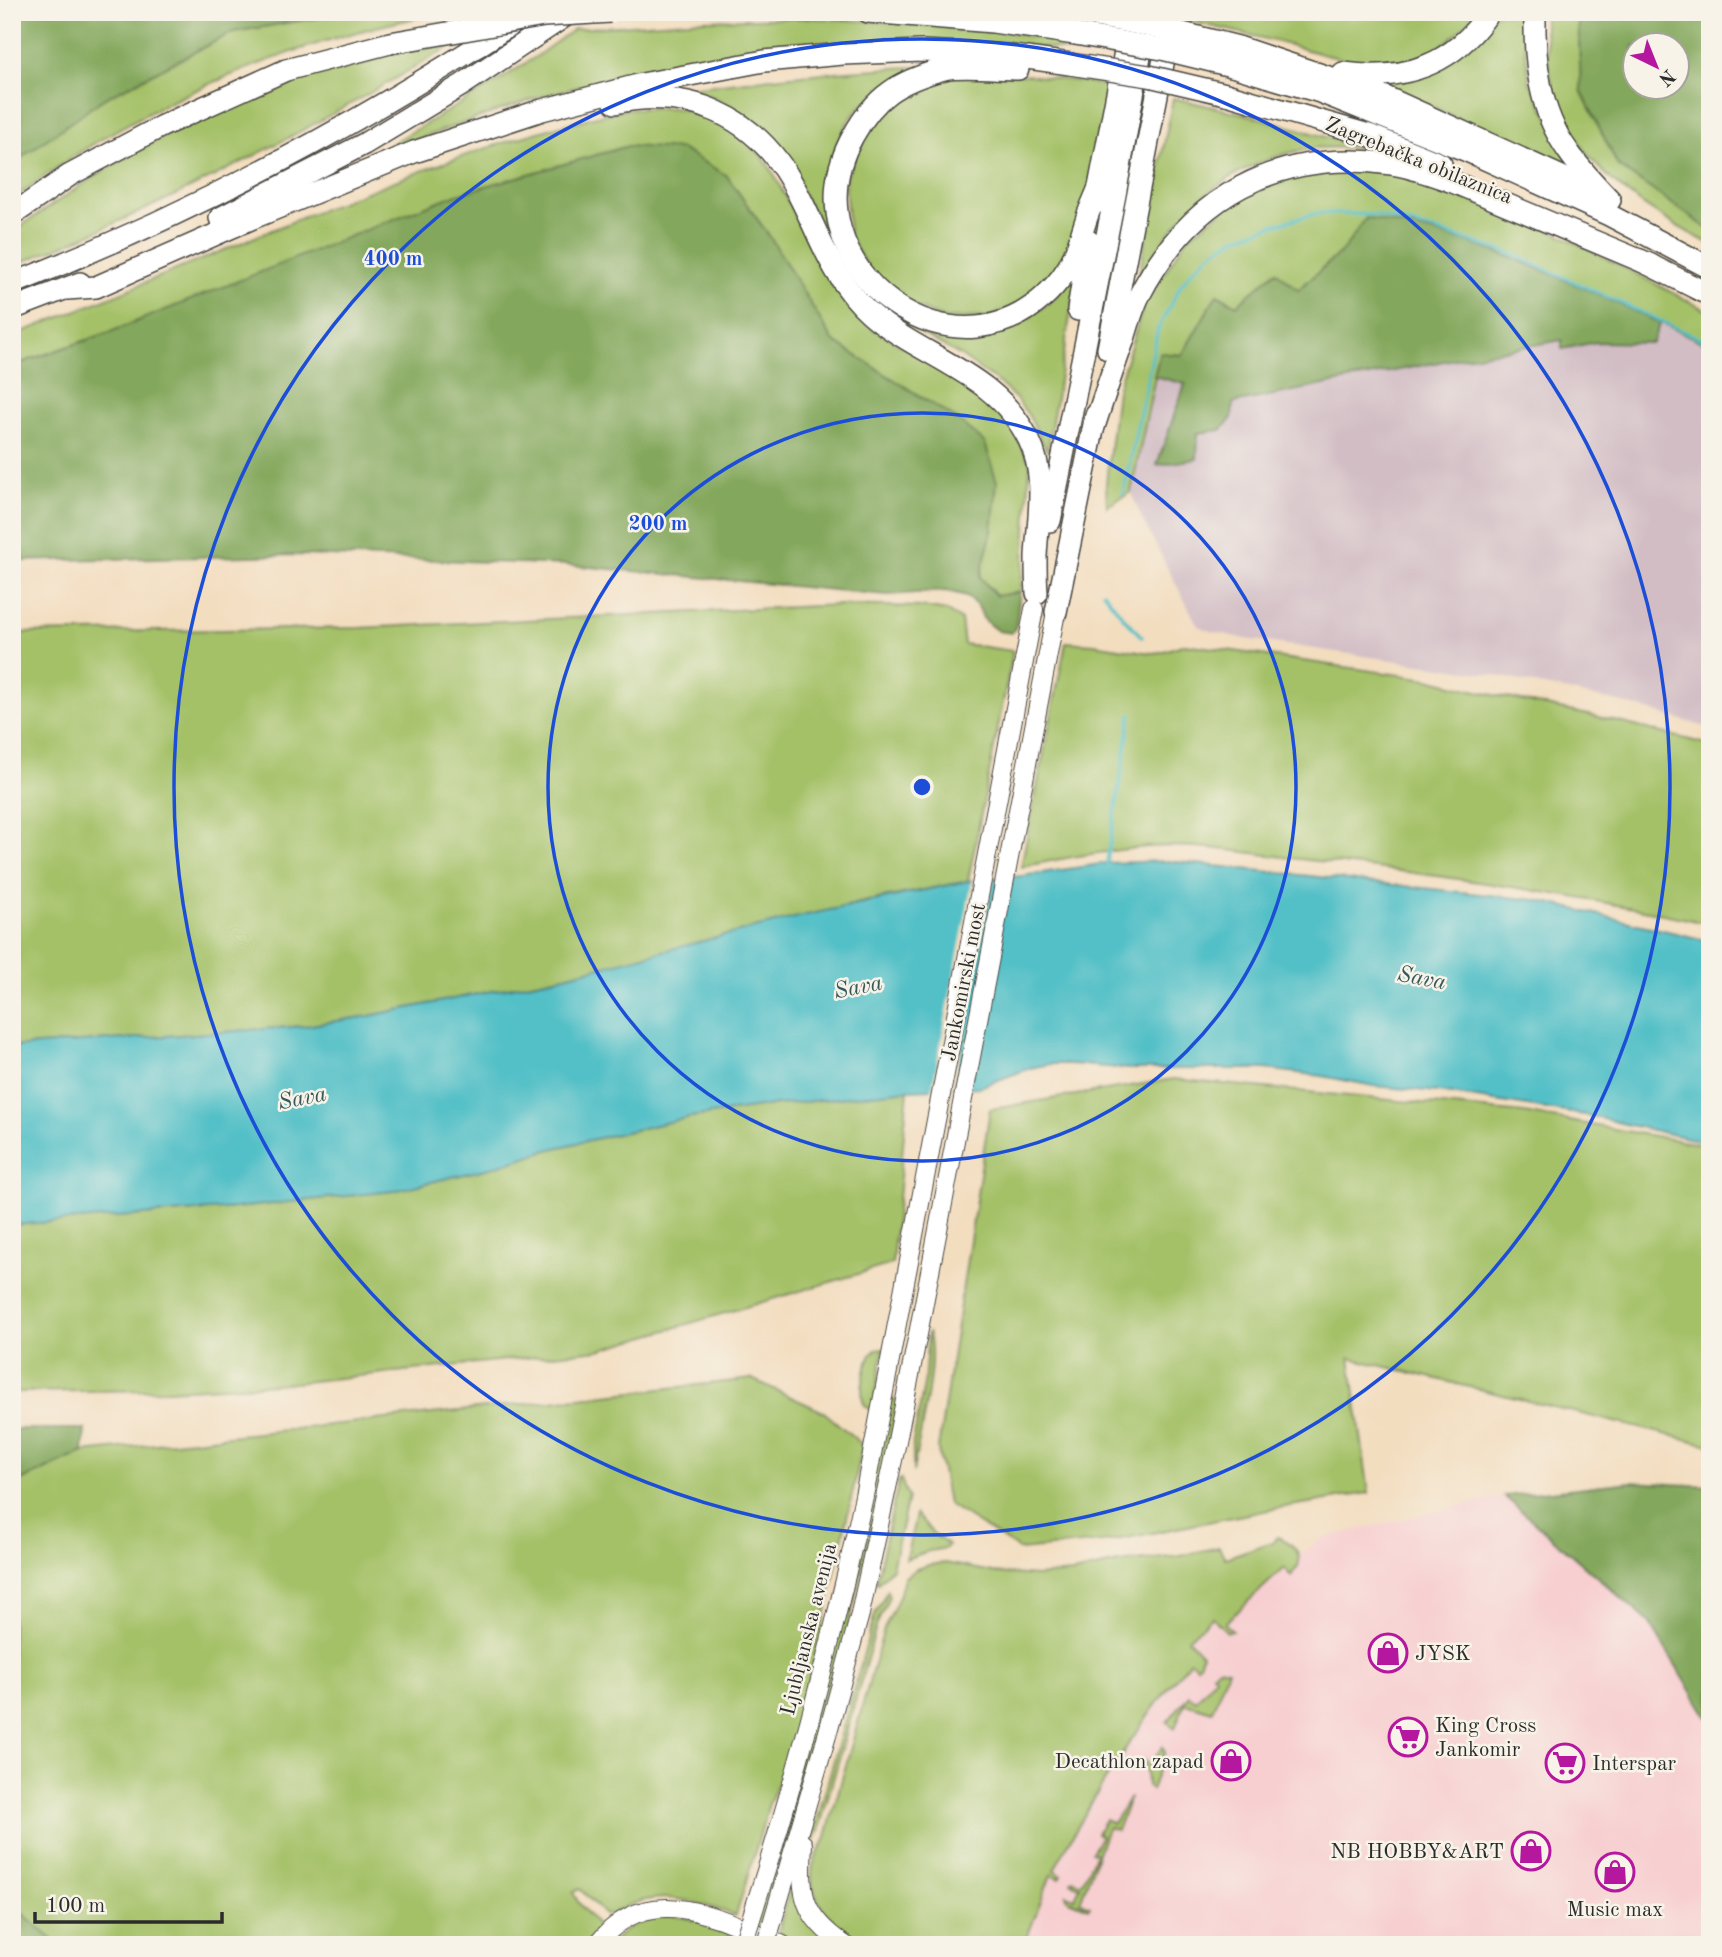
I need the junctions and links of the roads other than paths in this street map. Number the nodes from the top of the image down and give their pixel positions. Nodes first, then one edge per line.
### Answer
1 (530, 12) edge
2 (571, 12) edge
3 (610, 12) edge
4 (868, 12) edge
5 (1133, 12) edge
6 (1149, 12) edge
7 (1173, 12) edge
8 (1489, 12) edge
9 (1535, 12) edge
10 (1071, 17) edge
11 (1259, 53) junction
12 (1235, 56) junction
13 (1070, 64) junction
14 (541, 110) junction
15 (1098, 190) junction
16 (1610, 200) junction
17 (12, 215) edge
18 (1710, 257) edge
19 (1651, 265) junction
20 (1710, 268) edge
21 (12, 284) edge
22 (68, 289) junction
23 (1710, 295) edge
24 (12, 309) edge
25 (1067, 430) junction
26 (1093, 430) junction
27 (1035, 601) junction
28 (1056, 612) joint
29 (898, 1320) joint
30 (804, 1813) junction
31 (746, 1935) edge
32 (767, 1937) edge
33 (597, 1945) edge
34 (783, 1945) edge
35 (845, 1945) edge

1 - 21 highway
2 - 22 highway
3 - 17 highway, bridge
4 - 10 highway
5 - 15 highway
6 - 25 highway
7 - 26 highway
8 - 11 highway
9 - 16 highway
10 - 12 highway, bridge
11 - 12 highway
11 - 16 highway
12 - 20 highway, Zagrebačka obilaznica
13 - 14 highway
13 - 15 highway
13 - 19 highway, Zagrebačka obilaznica, bridge
14 - 22 highway
14 - 27 highway
15 - 25 highway
16 - 18 highway
19 - 23 highway, Zagrebačka obilaznica
19 - 26 highway
22 - 24 highway
25 - 27 highway
26 - 28 highway
27 - 29 main road, Jankomirski most
28 - 30 main road, Jankomirski most
29 - 31 main road, Ljubljanska avenija
30 - 32 main road
30 - 35 main road
33 - 34 main road

